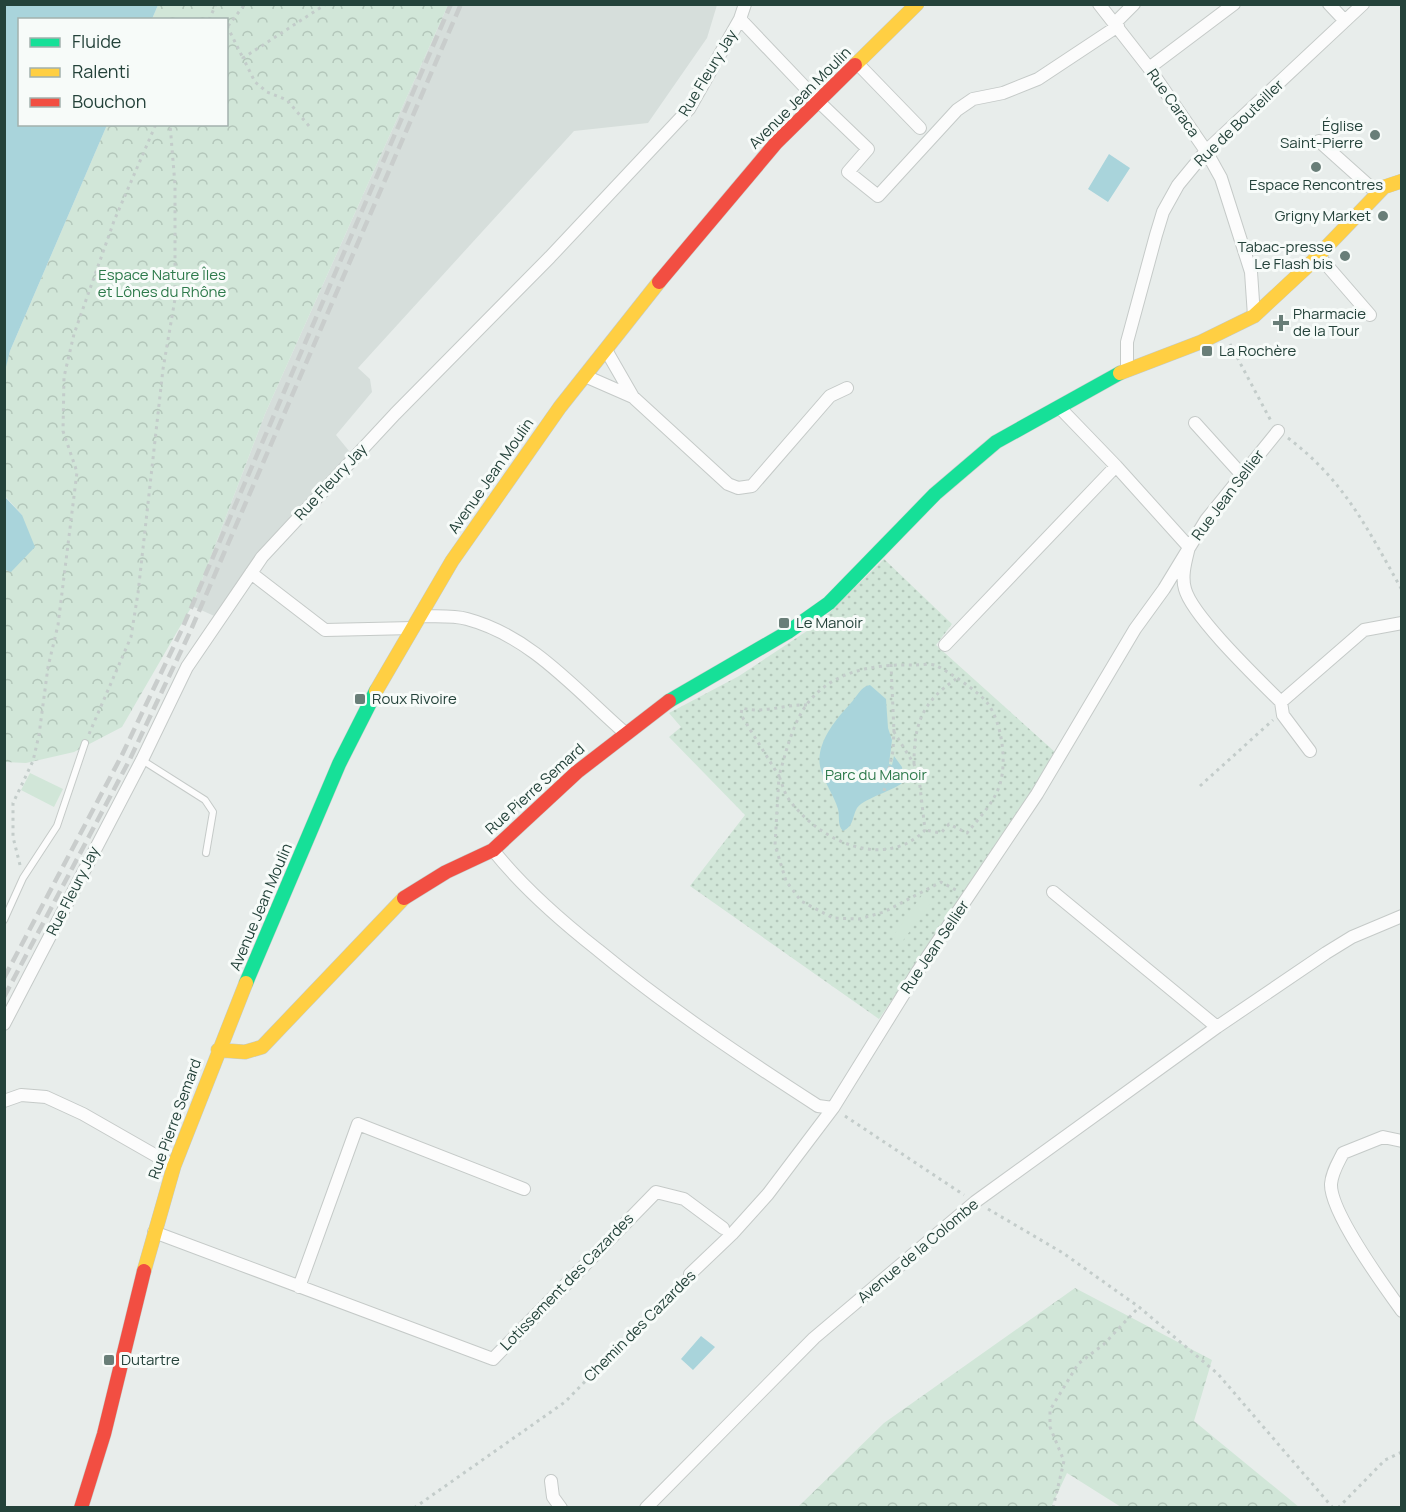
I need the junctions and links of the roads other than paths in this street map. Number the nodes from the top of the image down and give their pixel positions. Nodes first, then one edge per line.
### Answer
1 (745, 4) edge
2 (917, 4) edge
3 (1099, 4) edge
4 (1134, 4) edge
5 (1234, 4) edge
6 (1329, 4) edge
7 (1363, 4) edge
8 (740, 19) junction
9 (1345, 21) junction
10 (1117, 24) junction
11 (857, 63) junction
12 (1149, 68) junction
13 (818, 101) junction
14 (920, 128) dead end
15 (1319, 141) dead end
16 (1206, 151) junction
17 (1400, 184) edge
18 (1377, 193) junction
19 (1318, 255) junction
20 (1370, 315) dead end
21 (1254, 316) junction
22 (606, 350) junction
23 (1126, 369) junction
24 (585, 376) junction
25 (847, 388) dead end
26 (633, 397) junction
27 (1059, 407) junction
28 (1195, 423) dead end
29 (1278, 431) road end
30 (1116, 466) junction
31 (1242, 475) junction
32 (1189, 547) junction
33 (251, 573) junction
34 (416, 622) junction
35 (1401, 623) edge
36 (945, 645) dead end
37 (1281, 702) junction
38 (624, 732) junction
39 (85, 743) road end
40 (1310, 751) dead end
41 (142, 760) junction
42 (493, 850) junction
43 (206, 853) dead end
44 (1053, 892) dead end
45 (1401, 916) edge
46 (4, 920) edge
47 (4, 1024) edge
48 (1217, 1027) junction
49 (218, 1050) junction
50 (4, 1101) edge
51 (833, 1108) junction
52 (1401, 1141) edge
53 (174, 1166) junction
54 (524, 1189) dead end
55 (723, 1228) dead end
56 (154, 1232) junction
57 (690, 1274) road end
58 (299, 1287) junction
59 (1401, 1308) edge
60 (551, 1480) dead end
61 (81, 1508) edge
62 (561, 1508) edge
63 (646, 1508) edge

1 - 8 street, Rue Fleury Jay
2 - 11 main road, Avenue Jean Moulin
3 - 10 street, Rue Caraca
4 - 10 street
5 - 12 street
6 - 9 street
7 - 9 street, Rue de Bouteiller
8 - 13 street
8 - 33 street, Rue Fleury Jay
9 - 16 street, Rue de Bouteiller
10 - 12 street, Rue Caraca
10 - 13 street
11 - 13 main road, Avenue Jean Moulin
11 - 14 street
12 - 16 street, Rue Caraca
13 - 22 main road, Avenue Jean Moulin
15 - 18 street
16 - 21 street, Rue Caraca
16 - 23 street, Rue de Bouteiller
17 - 18 main road
18 - 19 main road, Rue Pierre Semard
19 - 20 street
19 - 21 main road, Rue Pierre Semard
21 - 23 main road, Rue Pierre Semard
22 - 24 main road, Avenue Jean Moulin
22 - 26 street
23 - 27 main road, Rue Pierre Semard
24 - 26 street
24 - 34 main road, Avenue Jean Moulin
25 - 26 street
27 - 30 street
27 - 38 main road, Rue Pierre Semard
28 - 31 street
29 - 31 street, Rue Jean Sellier
30 - 32 street
30 - 36 street
31 - 32 street, Rue Jean Sellier
32 - 37 street
32 - 51 street, Rue Jean Sellier
33 - 34 street
33 - 41 street, Rue Fleury Jay
34 - 38 street
34 - 49 main road, Avenue Jean Moulin
35 - 37 street
37 - 40 street
38 - 42 main road, Rue Pierre Semard
39 - 46 lane
41 - 43 lane
41 - 47 street, Rue Fleury Jay
42 - 49 main road, Rue Pierre Semard
42 - 51 street
44 - 48 street
45 - 48 street, Avenue de la Colombe
48 - 63 street, Avenue de la Colombe
49 - 53 main road, Rue Pierre Semard
50 - 53 street
51 - 57 street, Chemin des Cazardes
52 - 59 street
53 - 56 main road, Rue Pierre Semard
54 - 58 street
55 - 58 street, Lotissement des Cazardes
56 - 58 street, Lotissement des Cazardes
56 - 61 main road, Rue Pierre Semard
60 - 62 street

